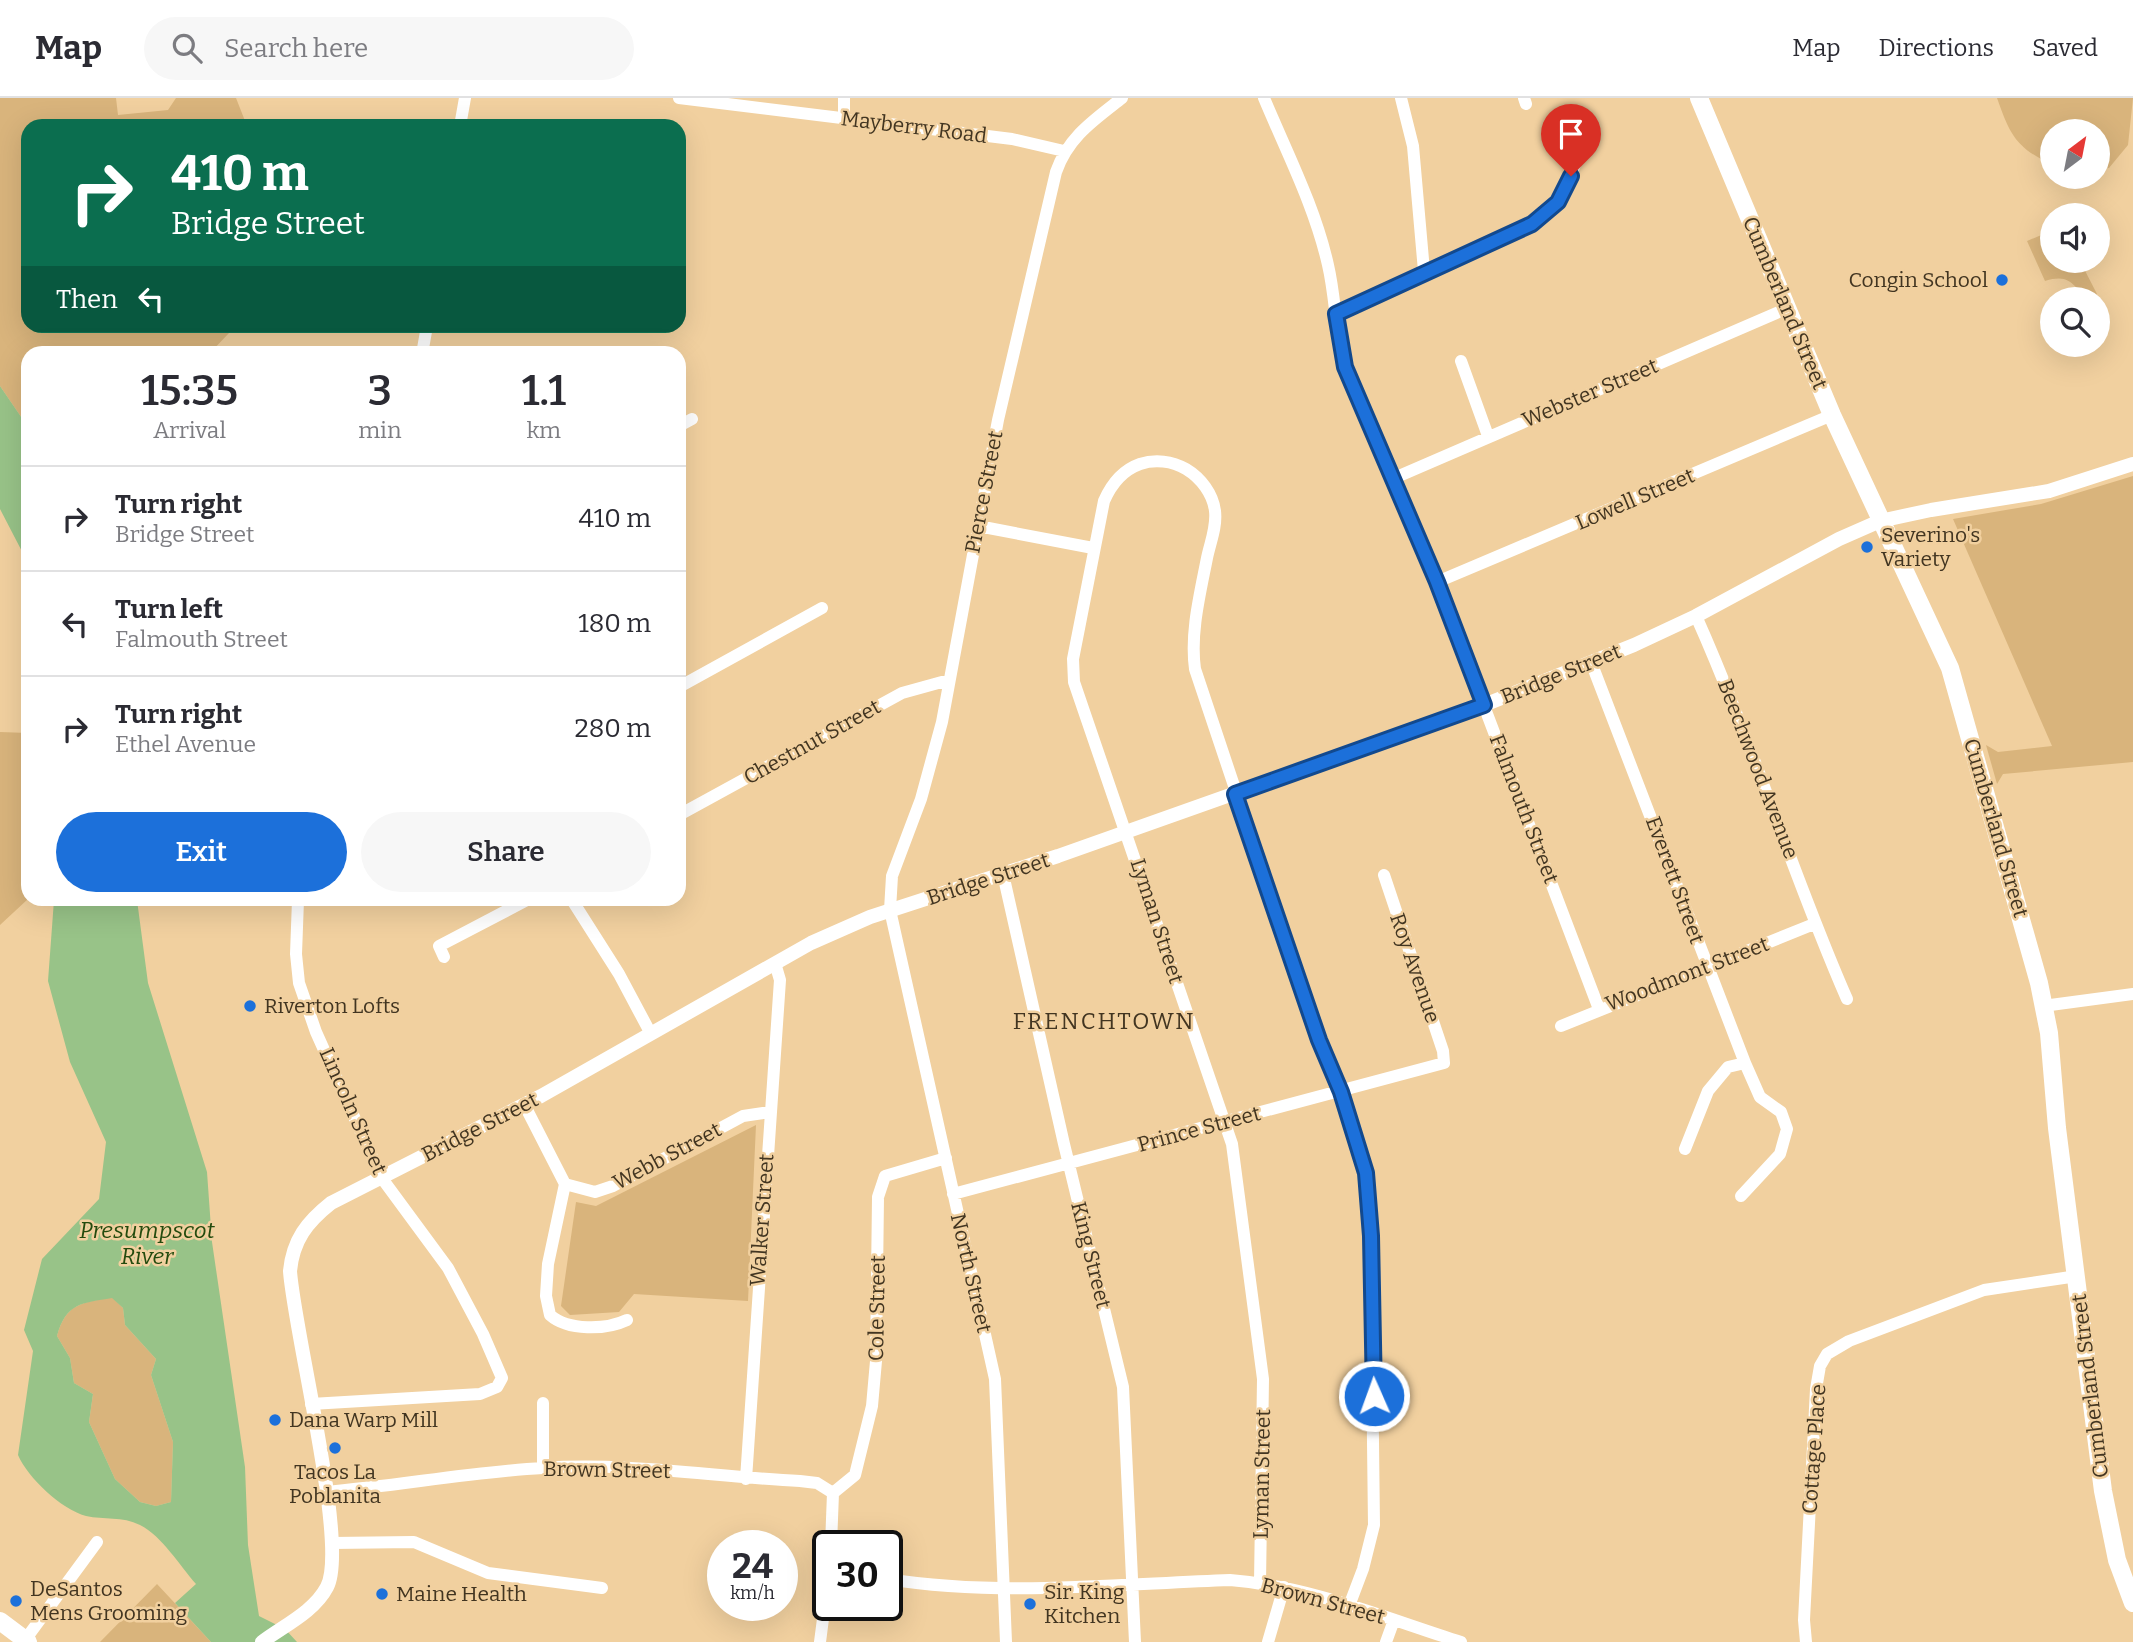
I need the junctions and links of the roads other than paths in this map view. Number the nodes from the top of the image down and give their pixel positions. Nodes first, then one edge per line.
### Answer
1 (465, 98) edge
2 (679, 98) edge
3 (844, 98) edge
4 (1122, 98) edge
5 (1264, 98) edge
6 (1401, 98) edge
7 (1699, 98) edge
8 (725, 101) edge
9 (844, 118) junction
10 (461, 119) edge
11 (1064, 151) junction
12 (1580, 152) dead end
13 (1424, 271) junction
14 (1788, 308) junction
15 (1336, 314) junction
16 (1461, 361) dead end
17 (1832, 415) junction
18 (692, 419) dead end
19 (686, 422) edge
20 (1488, 436) junction
21 (2133, 464) edge
22 (1392, 479) junction
23 (1881, 522) junction
24 (978, 526) junction
25 (1093, 548) junction
26 (1437, 582) junction
27 (822, 608) dead end
28 (1696, 616) junction
29 (1591, 662) junction
30 (949, 680) junction
31 (686, 683) edge
32 (1484, 705) junction
33 (1235, 794) junction
34 (686, 811) edge
35 (1127, 831) junction
36 (1003, 874) junction
37 (1384, 875) dead end
38 (298, 906) edge
39 (516, 906) edge
40 (576, 906) edge
41 (890, 910) junction
42 (1814, 924) junction
43 (444, 957) dead end
44 (775, 963) junction
45 (1708, 965) junction
46 (2133, 994) edge
47 (1847, 999) dead end
48 (2043, 1006) junction
49 (1599, 1009) junction
50 (1561, 1026) dead end
51 (651, 1034) junction
52 (1444, 1063) joint
53 (1745, 1063) junction
54 (1341, 1092) junction
55 (524, 1104) junction
56 (770, 1112) junction
57 (1227, 1123) junction
58 (1685, 1149) dead end
59 (946, 1158) junction
60 (1069, 1163) junction
61 (381, 1177) junction
62 (565, 1184) junction
63 (953, 1194) junction
64 (1741, 1196) dead end
65 (2077, 1276) junction
66 (627, 1320) dead end
67 (543, 1403) dead end
68 (311, 1405) junction
69 (543, 1468) junction
70 (746, 1479) junction
71 (325, 1492) junction
72 (834, 1493) junction
73 (832, 1530) edge
74 (97, 1542) dead end
75 (332, 1543) junction
76 (903, 1581) edge
77 (1260, 1583) junction
78 (1134, 1584) junction
79 (1284, 1587) junction
80 (602, 1588) dead end
81 (1005, 1588) junction
82 (2133, 1603) edge
83 (1349, 1606) junction
84 (1394, 1620) junction
85 (0, 1621) edge
86 (823, 1621) edge
87 (27, 1641) edge
88 (262, 1642) edge
89 (820, 1642) edge
90 (1006, 1642) edge
91 (1135, 1642) edge
92 (1268, 1642) edge
93 (1387, 1642) edge
94 (1461, 1642) edge
95 (1806, 1642) edge

1 - 10 street
2 - 8 street, Mayberry Road
3 - 9 street
4 - 11 street, Pierce Street
5 - 15 street, Falmouth Street
6 - 13 street
7 - 14 main road, Cumberland Street
8 - 9 street, Mayberry Road
9 - 11 street, Mayberry Road
11 - 24 street, Pierce Street
12 - 13 street
13 - 15 street
14 - 17 main road, Cumberland Street
14 - 20 street, Webster Street
15 - 22 street, Falmouth Street
16 - 20 street
17 - 23 main road, Cumberland Street
17 - 26 street, Lowell Street
18 - 19 street
20 - 22 street, Webster Street
21 - 23 street, Bridge Street
22 - 26 street, Falmouth Street
23 - 28 street, Bridge Street
23 - 48 main road, Cumberland Street
24 - 25 street
24 - 30 street, Pierce Street
25 - 33 street, Lyman Street
25 - 35 street, Lyman Street
26 - 32 street, Falmouth Street
27 - 31 street
28 - 29 street, Bridge Street
28 - 42 street, Beechwood Avenue
29 - 32 street, Bridge Street
29 - 45 street, Everett Street
30 - 34 street, Chestnut Street
30 - 41 street, Pierce Street
32 - 33 street, Bridge Street
32 - 49 street, Falmouth Street
33 - 35 street, Bridge Street
33 - 54 street
35 - 36 street, Bridge Street
35 - 57 street, Lyman Street
36 - 41 street, Bridge Street
36 - 60 street, King Street
37 - 52 street, Roy Avenue
38 - 61 street, Lincoln Street
39 - 43 street
40 - 51 street
41 - 44 street, Bridge Street
41 - 59 street, North Street
42 - 45 street, Woodmont Street
42 - 47 street, Beechwood Avenue
44 - 51 street, Bridge Street
44 - 56 street, Walker Street
45 - 49 street, Woodmont Street
45 - 53 street, Everett Street
46 - 48 street
48 - 65 main road, Cumberland Street
49 - 50 street, Woodmont Street
51 - 55 street, Bridge Street
52 - 54 street, Prince Street
53 - 58 street
53 - 64 street, Everett Street
54 - 57 street, Prince Street
54 - 83 street
55 - 61 street, Bridge Street
55 - 62 street
56 - 62 street, Webb Street
56 - 70 street, Walker Street
57 - 60 street, Prince Street
57 - 77 street, Lyman Street
59 - 63 street, North Street
59 - 72 street, Cole Street
60 - 63 street, Prince Street
60 - 78 street, King Street
61 - 68 street, Bridge Street
61 - 68 street, Lincoln Street
62 - 66 street
63 - 81 street, North Street
65 - 82 main road, Cumberland Street
65 - 95 street, Cottage Place
67 - 69 street
68 - 71 street, Bridge Street
69 - 70 street, Brown Street
69 - 71 street, Brown Street
70 - 72 street, Brown Street
71 - 75 street, Bridge Street
72 - 73 street
74 - 87 street
75 - 80 street
75 - 88 street, Bridge Street
76 - 81 street, Brown Street
77 - 78 street, Brown Street
77 - 79 street, Brown Street
78 - 81 street, Brown Street
78 - 91 street, King Street
79 - 83 street, Brown Street
79 - 92 street
81 - 90 street, North Street
83 - 84 street, Brown Street
84 - 93 street
84 - 94 street, Brown Street
85 - 87 main road
86 - 89 street

